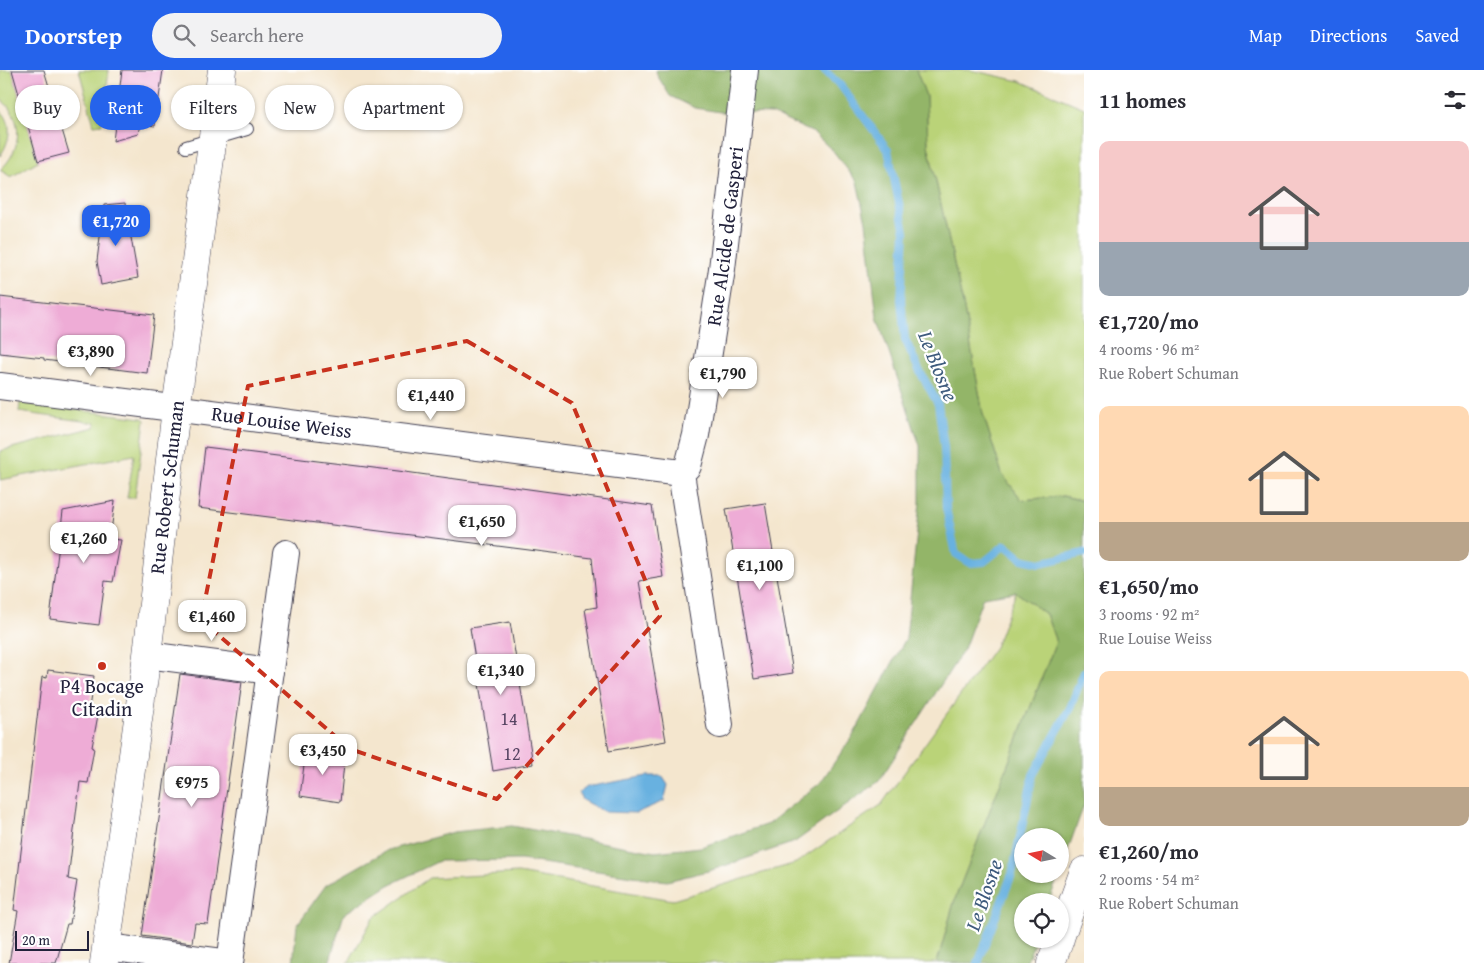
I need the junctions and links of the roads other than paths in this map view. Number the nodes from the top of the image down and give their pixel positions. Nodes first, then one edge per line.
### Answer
1 (222, 70) edge
2 (745, 70) edge
3 (244, 130) edge
4 (214, 139) junction
5 (186, 148) dead end
6 (0, 386) edge
7 (176, 409) junction
8 (681, 473) junction
9 (286, 553) dead end
10 (148, 654) junction
11 (270, 671) junction
12 (720, 725) dead end
13 (1084, 871) edge
14 (1069, 913) edge
15 (1056, 948) edge
16 (105, 955) edge
17 (1051, 963) edge

1 - 4 street, Rue Robert Schuman
2 - 8 street, Rue Alcide de Gasperi
3 - 4 lane
4 - 5 lane
4 - 7 street, Rue Robert Schuman
6 - 7 street, Rue Louise Weiss
7 - 8 street, Rue Louise Weiss
7 - 10 street, Rue Robert Schuman
8 - 12 street
9 - 11 street
10 - 11 street
10 - 16 street, Rue Robert Schuman
11 - 16 street
13 - 14 street
15 - 17 street

